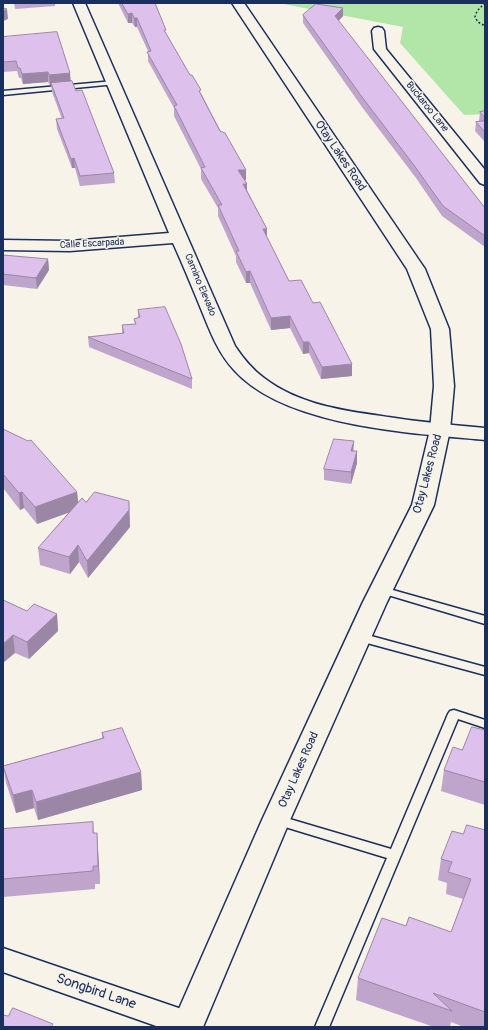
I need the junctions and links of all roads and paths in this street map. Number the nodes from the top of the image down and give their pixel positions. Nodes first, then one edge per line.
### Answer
1 (80, 3) edge
2 (238, 3) edge
3 (485, 3) edge
4 (485, 26) edge
5 (378, 31) dead end
6 (114, 83) junction
7 (3, 93) edge
8 (485, 180) edge
9 (180, 237) junction
10 (3, 245) edge
11 (440, 430) junction
12 (485, 434) edge
13 (382, 590) junction
14 (485, 620) edge
15 (360, 637) junction
16 (485, 671) edge
17 (485, 724) edge
18 (276, 820) junction
19 (394, 855) junction
20 (3, 960) edge
21 (187, 1026) edge
22 (322, 1027) edge

1 - 6 street, Camino Elevado
2 - 11 main road, Otay Lakes Road
3 - 4 path
5 - 8 street, Buckaroo Lane
6 - 7 lane
6 - 9 street, Camino Elevado
9 - 10 street, Calle Escarpada
9 - 11 street, Camino Elevado
11 - 12 street, Camino Elevado
11 - 13 main road, Otay Lakes Road
13 - 14 lane
13 - 15 main road, Otay Lakes Road
15 - 16 lane
15 - 18 main road, Otay Lakes Road
17 - 19 lane
18 - 19 lane
18 - 21 main road, Otay Lakes Road
19 - 22 lane
20 - 21 street, Songbird Lane

